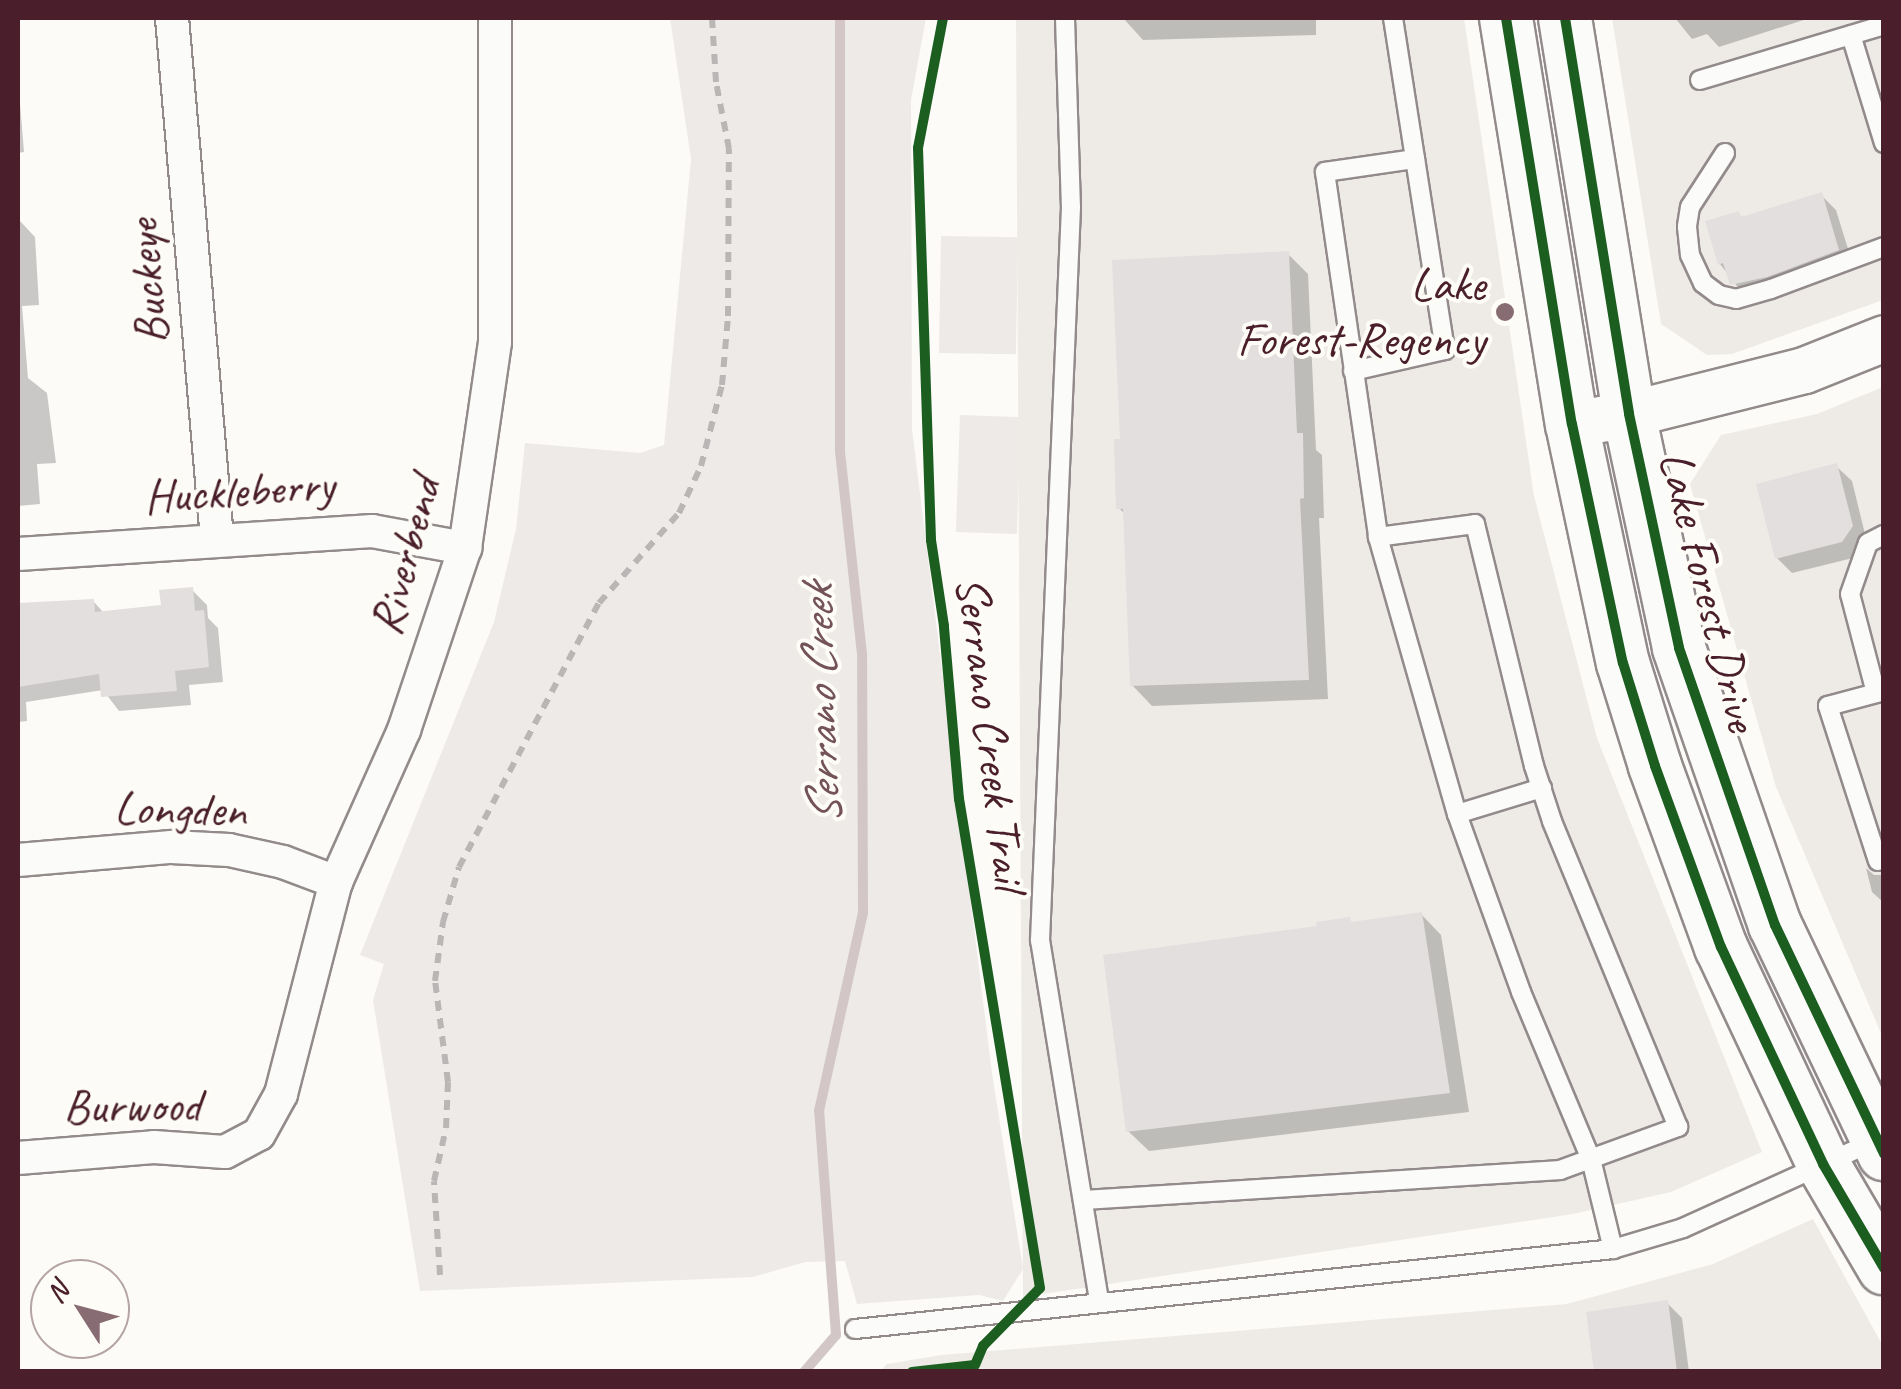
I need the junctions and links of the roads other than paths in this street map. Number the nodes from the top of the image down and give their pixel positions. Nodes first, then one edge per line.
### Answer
1 (172, 18) edge
2 (495, 18) edge
3 (1065, 18) edge
4 (1392, 18) edge
5 (1506, 18) edge
6 (1565, 18) edge
7 (1884, 24) edge
8 (1852, 35) junction
9 (1700, 80) dead end
10 (1884, 143) edge
11 (1725, 154) dead end
12 (1415, 159) junction
13 (1884, 247) edge
14 (1884, 338) edge
15 (1352, 370) junction
16 (1629, 414) junction
17 (1572, 424) junction
18 (1884, 535) edge
19 (1378, 537) junction
20 (217, 539) junction
21 (464, 548) junction
22 (18, 554) edge
23 (1880, 692) edge
24 (1542, 788) junction
25 (1457, 814) junction
26 (18, 860) edge
27 (1878, 861) dead end
28 (336, 882) junction
29 (281, 1094) joint
30 (1880, 1147) edge
31 (18, 1158) edge
32 (1591, 1159) junction
33 (1823, 1164) junction
34 (1085, 1200) junction
35 (1613, 1249) junction
36 (1884, 1268) edge
37 (1099, 1300) junction
38 (855, 1328) dead end

1 - 20 street, Buckeye
2 - 21 street, Riverbend
3 - 34 lane
4 - 12 lane
5 - 17 main road, Lake Forest Drive
6 - 16 main road, Lake Forest Drive
7 - 8 lane
8 - 9 lane
8 - 10 lane
11 - 13 lane
12 - 15 lane
12 - 15 lane
14 - 16 street
15 - 19 lane
16 - 17 street
16 - 30 main road, Lake Forest Drive
17 - 33 main road, Lake Forest Drive
18 - 23 lane
19 - 24 lane
19 - 25 lane
20 - 21 street, Huckleberry
20 - 22 street, Huckleberry
21 - 28 street, Riverbend
23 - 27 lane
24 - 25 lane
24 - 32 lane
25 - 32 lane
26 - 28 street, Longden
28 - 29 street, Riverbend
29 - 31 street, Burwood
30 - 33 lane
32 - 34 lane
32 - 35 lane
33 - 35 lane
33 - 36 main road, Lake Forest Drive
34 - 37 lane
35 - 37 lane
37 - 38 lane

